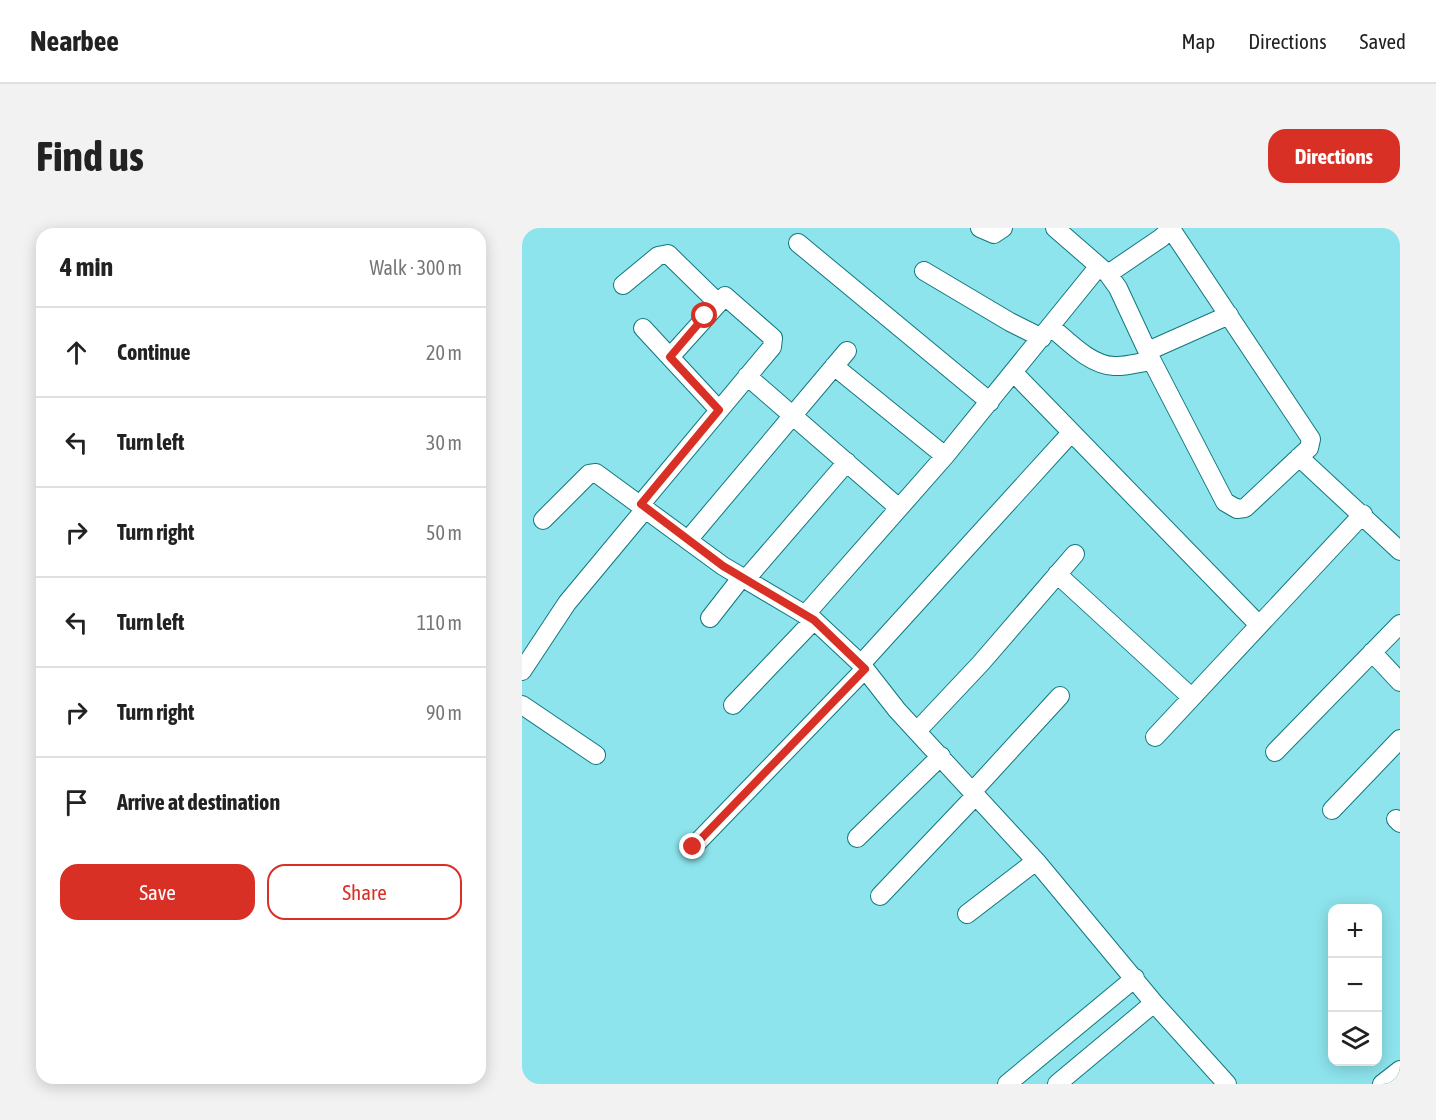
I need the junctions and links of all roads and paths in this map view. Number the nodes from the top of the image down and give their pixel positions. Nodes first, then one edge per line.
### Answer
1 (980, 228) edge
2 (1003, 228) edge
3 (1055, 228) edge
4 (1172, 229) edge
5 (798, 243) dead end
6 (924, 270) dead end
7 (1104, 270) junction
8 (623, 285) dead end
9 (717, 302) junction
10 (1228, 315) junction
11 (643, 328) dead end
12 (1046, 333) junction
13 (847, 351) dead end
14 (1150, 356) junction
15 (670, 357) junction
16 (834, 366) junction
17 (1014, 373) junction
18 (747, 376) junction
19 (990, 402) junction
20 (719, 410) junction
21 (794, 414) junction
22 (1071, 433) junction
23 (945, 456) junction
24 (1299, 457) junction
25 (847, 462) junction
26 (643, 506) junction
27 (899, 508) junction
28 (1362, 514) junction
29 (543, 520) dead end
30 (688, 540) junction
31 (1400, 550) edge
32 (1075, 554) dead end
33 (1057, 574) junction
34 (744, 578) junction
35 (710, 618) dead end
36 (809, 618) junction
37 (1400, 624) edge
38 (1259, 626) junction
39 (1372, 652) junction
40 (863, 667) junction
41 (522, 671) edge
42 (1400, 682) edge
43 (1060, 696) dead end
44 (1191, 698) junction
45 (522, 705) edge
46 (733, 705) dead end
47 (917, 731) junction
48 (1155, 736) dead end
49 (1400, 739) edge
50 (1275, 752) dead end
51 (596, 755) dead end
52 (940, 756) junction
53 (975, 793) junction
54 (1332, 810) dead end
55 (857, 838) dead end
56 (693, 847) dead end
57 (1036, 861) junction
58 (880, 896) dead end
59 (967, 914) dead end
60 (1135, 978) junction
61 (1154, 1003) junction
62 (1400, 1070) edge
63 (1007, 1084) edge
64 (1057, 1084) edge
65 (1227, 1084) edge
66 (1382, 1084) edge

1 - 2 street
3 - 7 street
4 - 7 street
4 - 10 street
5 - 19 street
6 - 12 street
7 - 12 street
7 - 14 street
8 - 9 street
9 - 15 street
9 - 18 street
10 - 14 street
10 - 24 street
11 - 15 street
12 - 14 street
12 - 17 street
13 - 16 street
14 - 24 street
15 - 20 street
16 - 21 street
16 - 23 street
17 - 19 street
17 - 22 street
18 - 20 street
18 - 21 street
19 - 23 street
20 - 26 street
21 - 25 street
21 - 30 street
22 - 38 street
22 - 40 street
23 - 27 street
24 - 28 street
25 - 27 street
25 - 34 street
26 - 29 street
26 - 30 street
26 - 41 street
27 - 36 street
28 - 31 street
28 - 38 street
30 - 34 street
32 - 33 street
33 - 44 street
33 - 47 street
34 - 35 street
34 - 36 street
36 - 40 street
36 - 46 street
37 - 39 street
38 - 44 street
39 - 42 street
39 - 50 street
40 - 47 street
40 - 56 street
43 - 53 street
44 - 48 street
45 - 51 street
47 - 52 street
49 - 54 street
52 - 53 street
52 - 55 street
53 - 57 street
53 - 58 street
57 - 59 street
57 - 60 street
60 - 61 street
60 - 63 street
61 - 64 street
61 - 65 street
62 - 66 street

